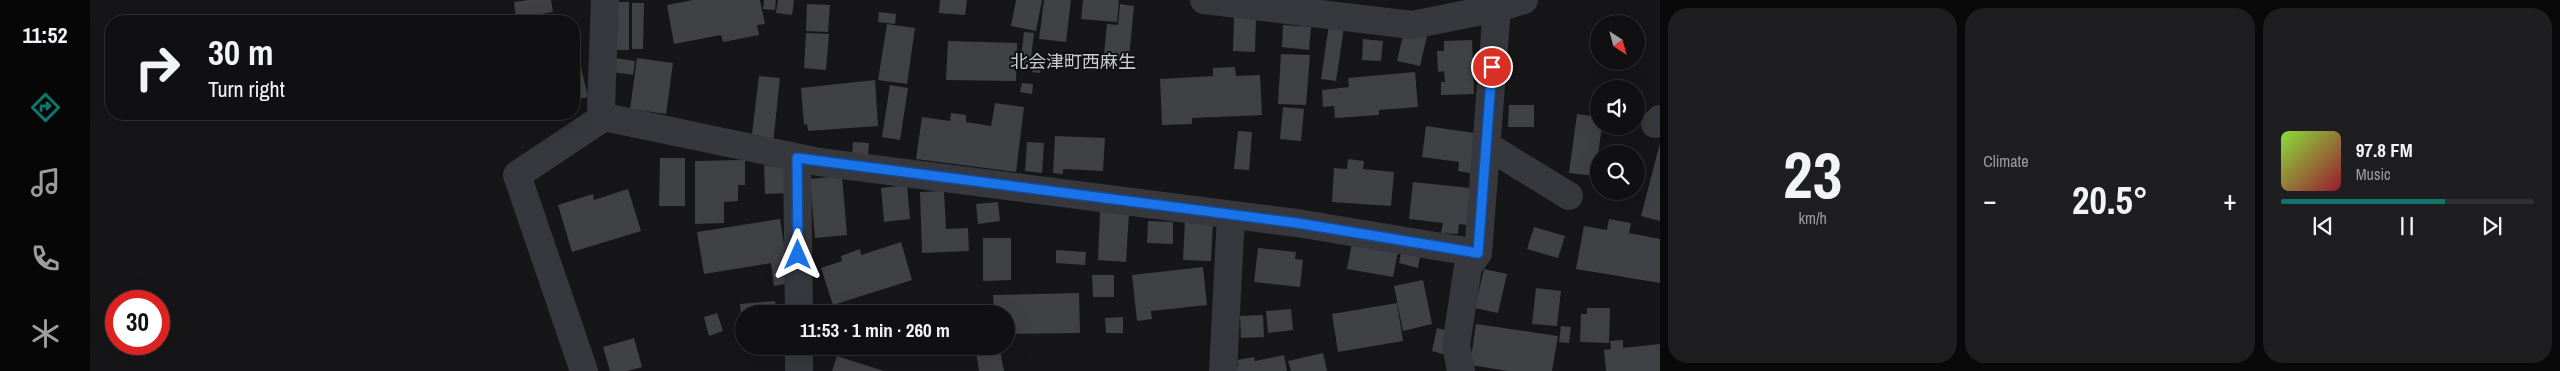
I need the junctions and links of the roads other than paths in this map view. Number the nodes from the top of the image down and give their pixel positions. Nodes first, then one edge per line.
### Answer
1 (605, 0) edge
2 (1204, 0) edge
3 (1524, 0) edge
4 (1497, 8) junction
5 (604, 117) junction
6 (1486, 145) junction
7 (797, 158) junction
8 (1569, 196) dead end
9 (1232, 215) junction
10 (1478, 253) junction
11 (798, 305) edge
12 (799, 355) edge
13 (584, 371) edge
14 (799, 371) edge
15 (1223, 371) edge
16 (1462, 371) edge

1 - 5 street
2 - 4 street
3 - 4 street
4 - 6 street
5 - 7 street
5 - 13 street
6 - 8 street
6 - 10 street
7 - 9 street
7 - 11 street
9 - 10 street
9 - 15 street
10 - 16 street
12 - 14 street

